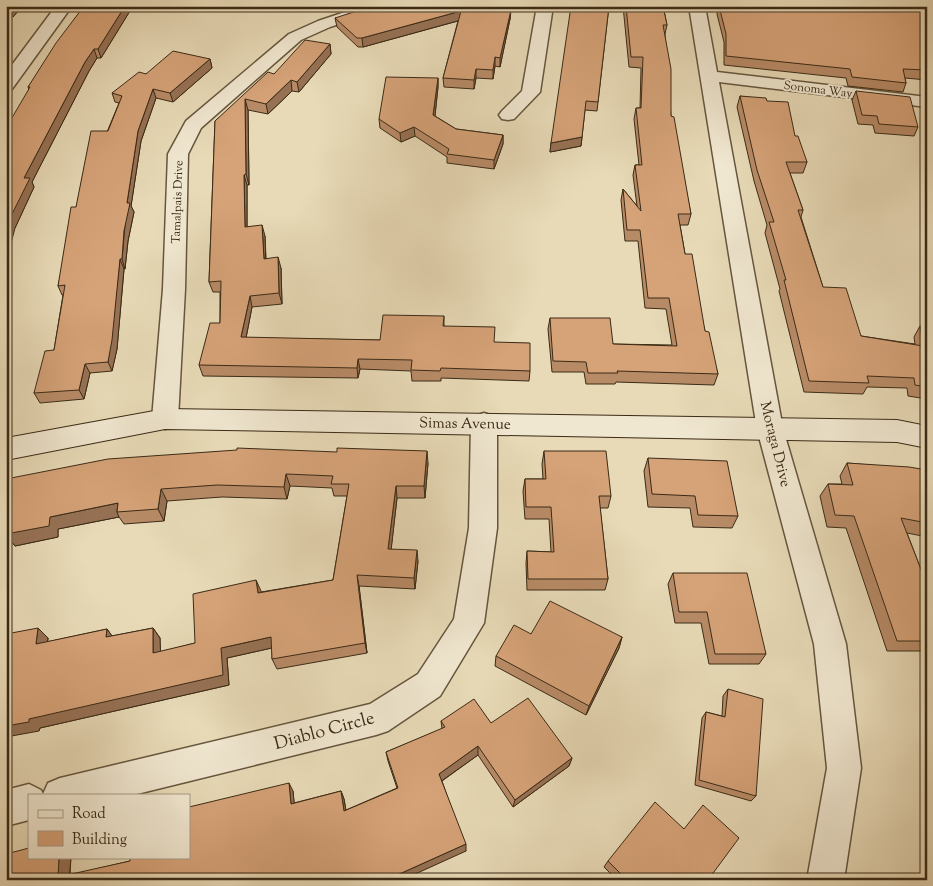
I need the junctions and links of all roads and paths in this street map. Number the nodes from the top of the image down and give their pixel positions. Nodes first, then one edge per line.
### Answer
1 (64, 6) edge
2 (380, 6) edge
3 (545, 6) edge
4 (697, 6) edge
5 (709, 76) junction
6 (6, 84) edge
7 (927, 102) edge
8 (508, 115) dead end
9 (165, 419) junction
10 (484, 423) junction
11 (770, 429) junction
12 (927, 438) edge
13 (6, 449) edge
14 (64, 794) edge
15 (28, 802) edge
16 (6, 808) edge
17 (825, 880) edge

1 - 6 street
2 - 9 street, Tamalpais Drive
3 - 8 street
4 - 5 street, Moraga Drive
5 - 7 street, Sonoma Way
5 - 11 street, Moraga Drive
9 - 10 street, Simas Avenue
9 - 13 street, Simas Avenue
10 - 11 street, Simas Avenue
10 - 14 street, Diablo Circle
11 - 12 street, Simas Avenue
11 - 17 street, Moraga Drive
15 - 16 street

